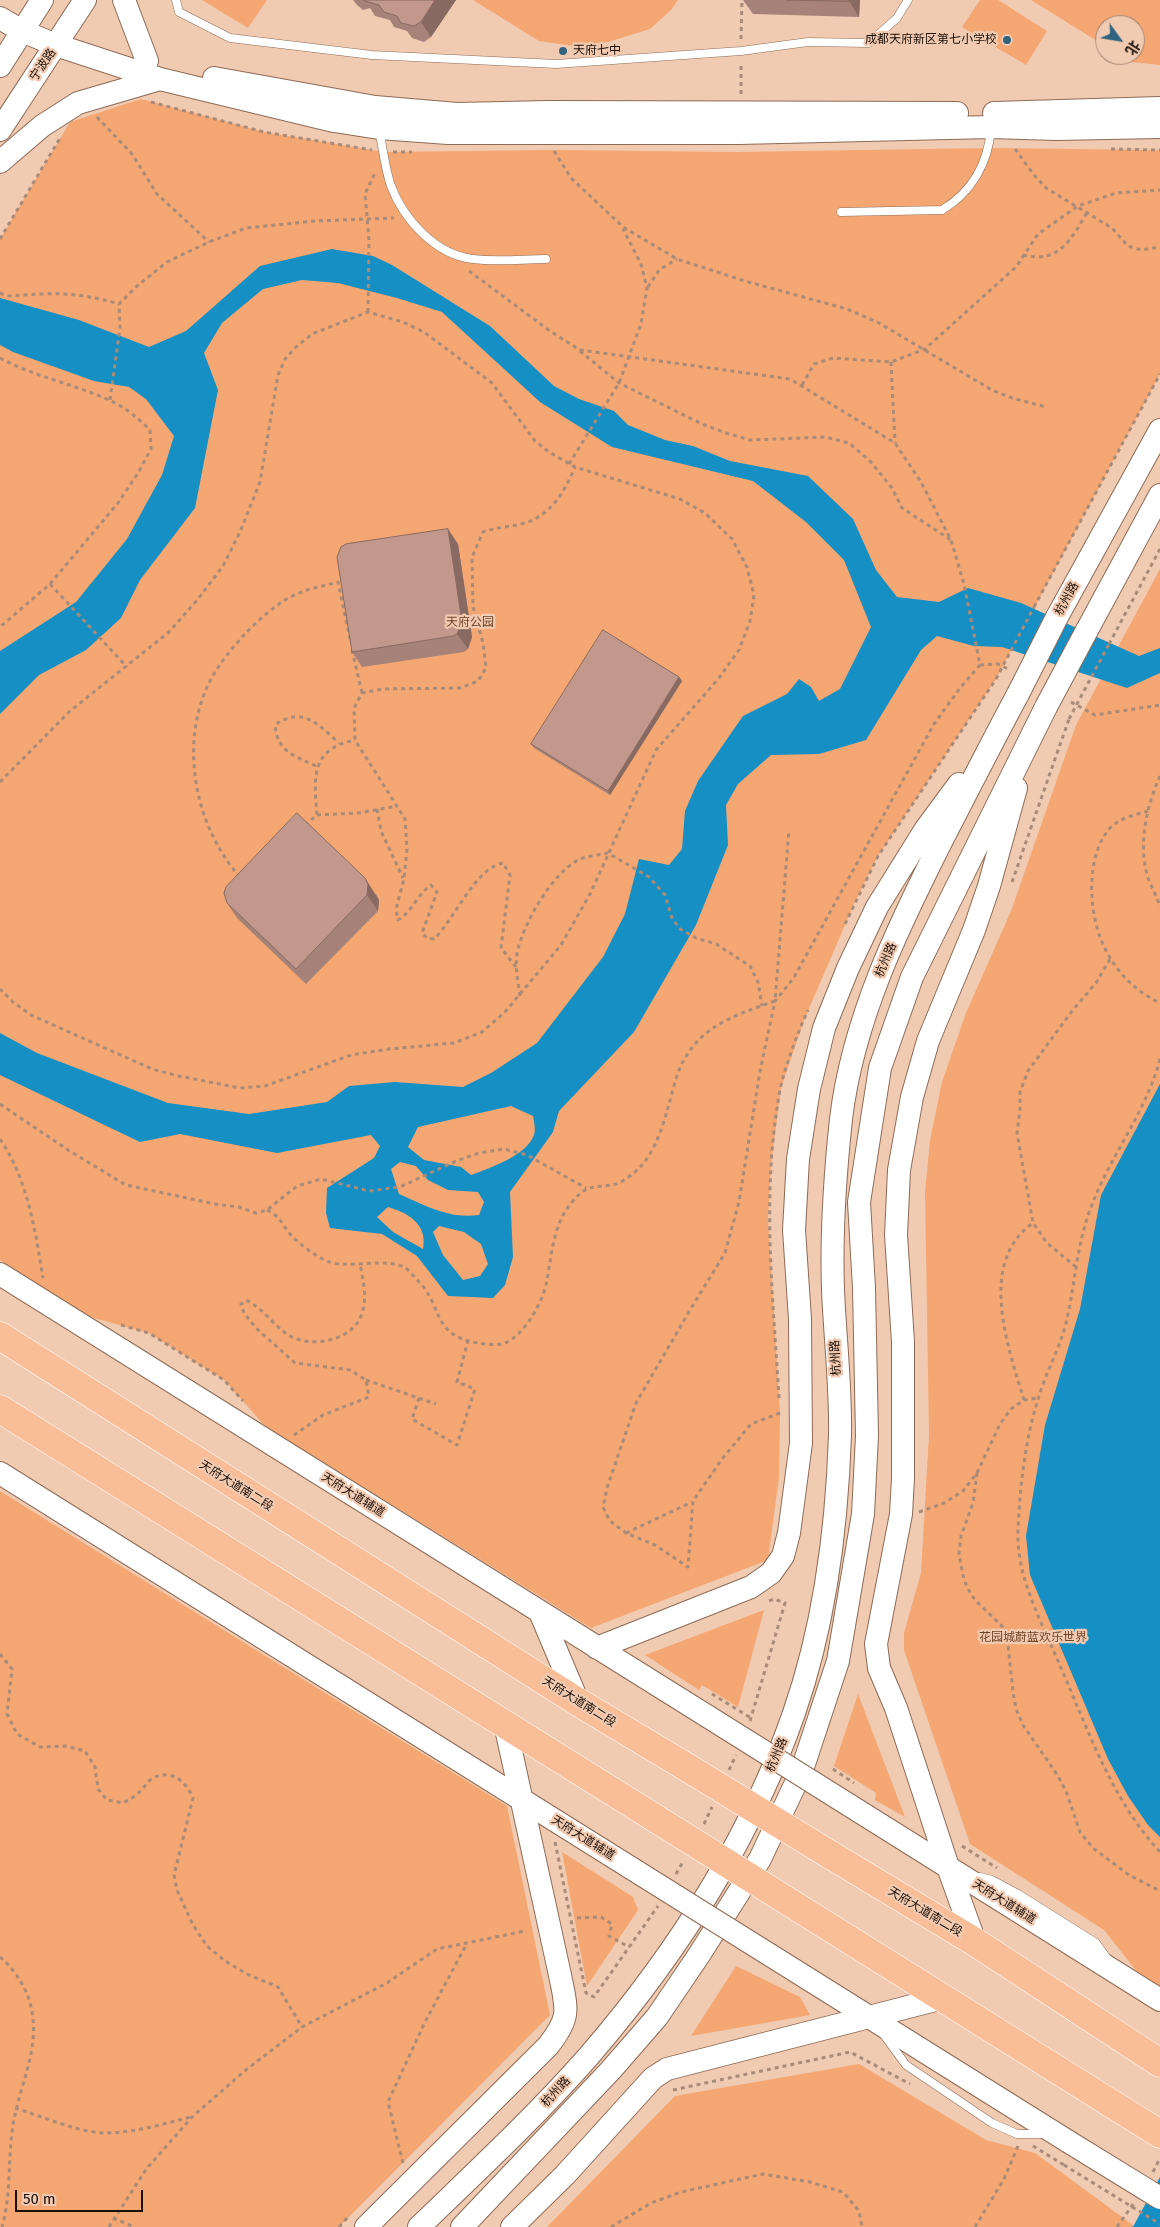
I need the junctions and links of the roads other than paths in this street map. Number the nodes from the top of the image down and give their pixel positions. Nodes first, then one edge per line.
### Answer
1 (42, 0) edge
2 (85, 0) edge
3 (124, 0) edge
4 (176, 0) edge
5 (908, 0) edge
6 (0, 5) edge
7 (0, 18) edge
8 (26, 26) junction
9 (59, 41) junction
10 (147, 61) junction
11 (0, 66) edge
12 (160, 80) junction
13 (1160, 108) edge
14 (991, 126) junction
15 (1160, 127) edge
16 (379, 128) junction
17 (0, 130) edge
18 (0, 162) edge
19 (841, 212) dead end
20 (546, 259) dead end
21 (1160, 430) edge
22 (1160, 495) edge
23 (999, 728) junction
24 (1029, 739) junction
25 (0, 1274) edge
26 (0, 1336) edge
27 (0, 1409) edge
28 (0, 1474) edge
29 (540, 1612) junction
30 (597, 1648) junction
31 (578, 1702) junction
32 (505, 1724) junction
33 (522, 1800) junction
34 (948, 1867) junction
35 (975, 1942) junction
36 (943, 1998) junction
37 (1159, 1999) edge
38 (871, 2018) junction
39 (1160, 2063) edge
40 (1160, 2134) edge
41 (1064, 2138) junction
42 (1160, 2198) edge
43 (359, 2221) edge
44 (419, 2227) edge
45 (462, 2227) edge
46 (512, 2227) edge

1 - 8 main road
2 - 9 main road, 宁波路
3 - 10 main road
4 - 5 lane
6 - 8 main road
7 - 8 main road
8 - 9 main road
8 - 11 main road
9 - 10 main road
9 - 12 main road
9 - 17 main road, 宁波路
10 - 13 main road
12 - 16 main road
12 - 18 main road
14 - 15 main road
14 - 16 main road
14 - 19 lane
16 - 20 lane
21 - 23 main road, 杭州路, bridge
22 - 24 main road, 杭州路, bridge
23 - 30 main road
23 - 44 main road, 杭州路
24 - 34 main road
24 - 45 main road, 杭州路
25 - 29 main road, 天府大道辅道
26 - 31 highway, 天府大道南二段
27 - 32 highway
28 - 33 main road, 天府大道辅道
29 - 30 main road, 天府大道辅道
29 - 31 main road
30 - 34 main road, 天府大道辅道, bridge
31 - 35 highway, 天府大道南二段, bridge
32 - 33 main road
32 - 36 highway, bridge
33 - 38 main road, 天府大道辅道, bridge
33 - 43 main road
34 - 35 main road
34 - 37 main road, 天府大道辅道
35 - 39 highway, 天府大道南二段
36 - 38 main road
36 - 40 highway
38 - 41 main road
38 - 41 lane
38 - 46 main road
41 - 42 main road, bridge

